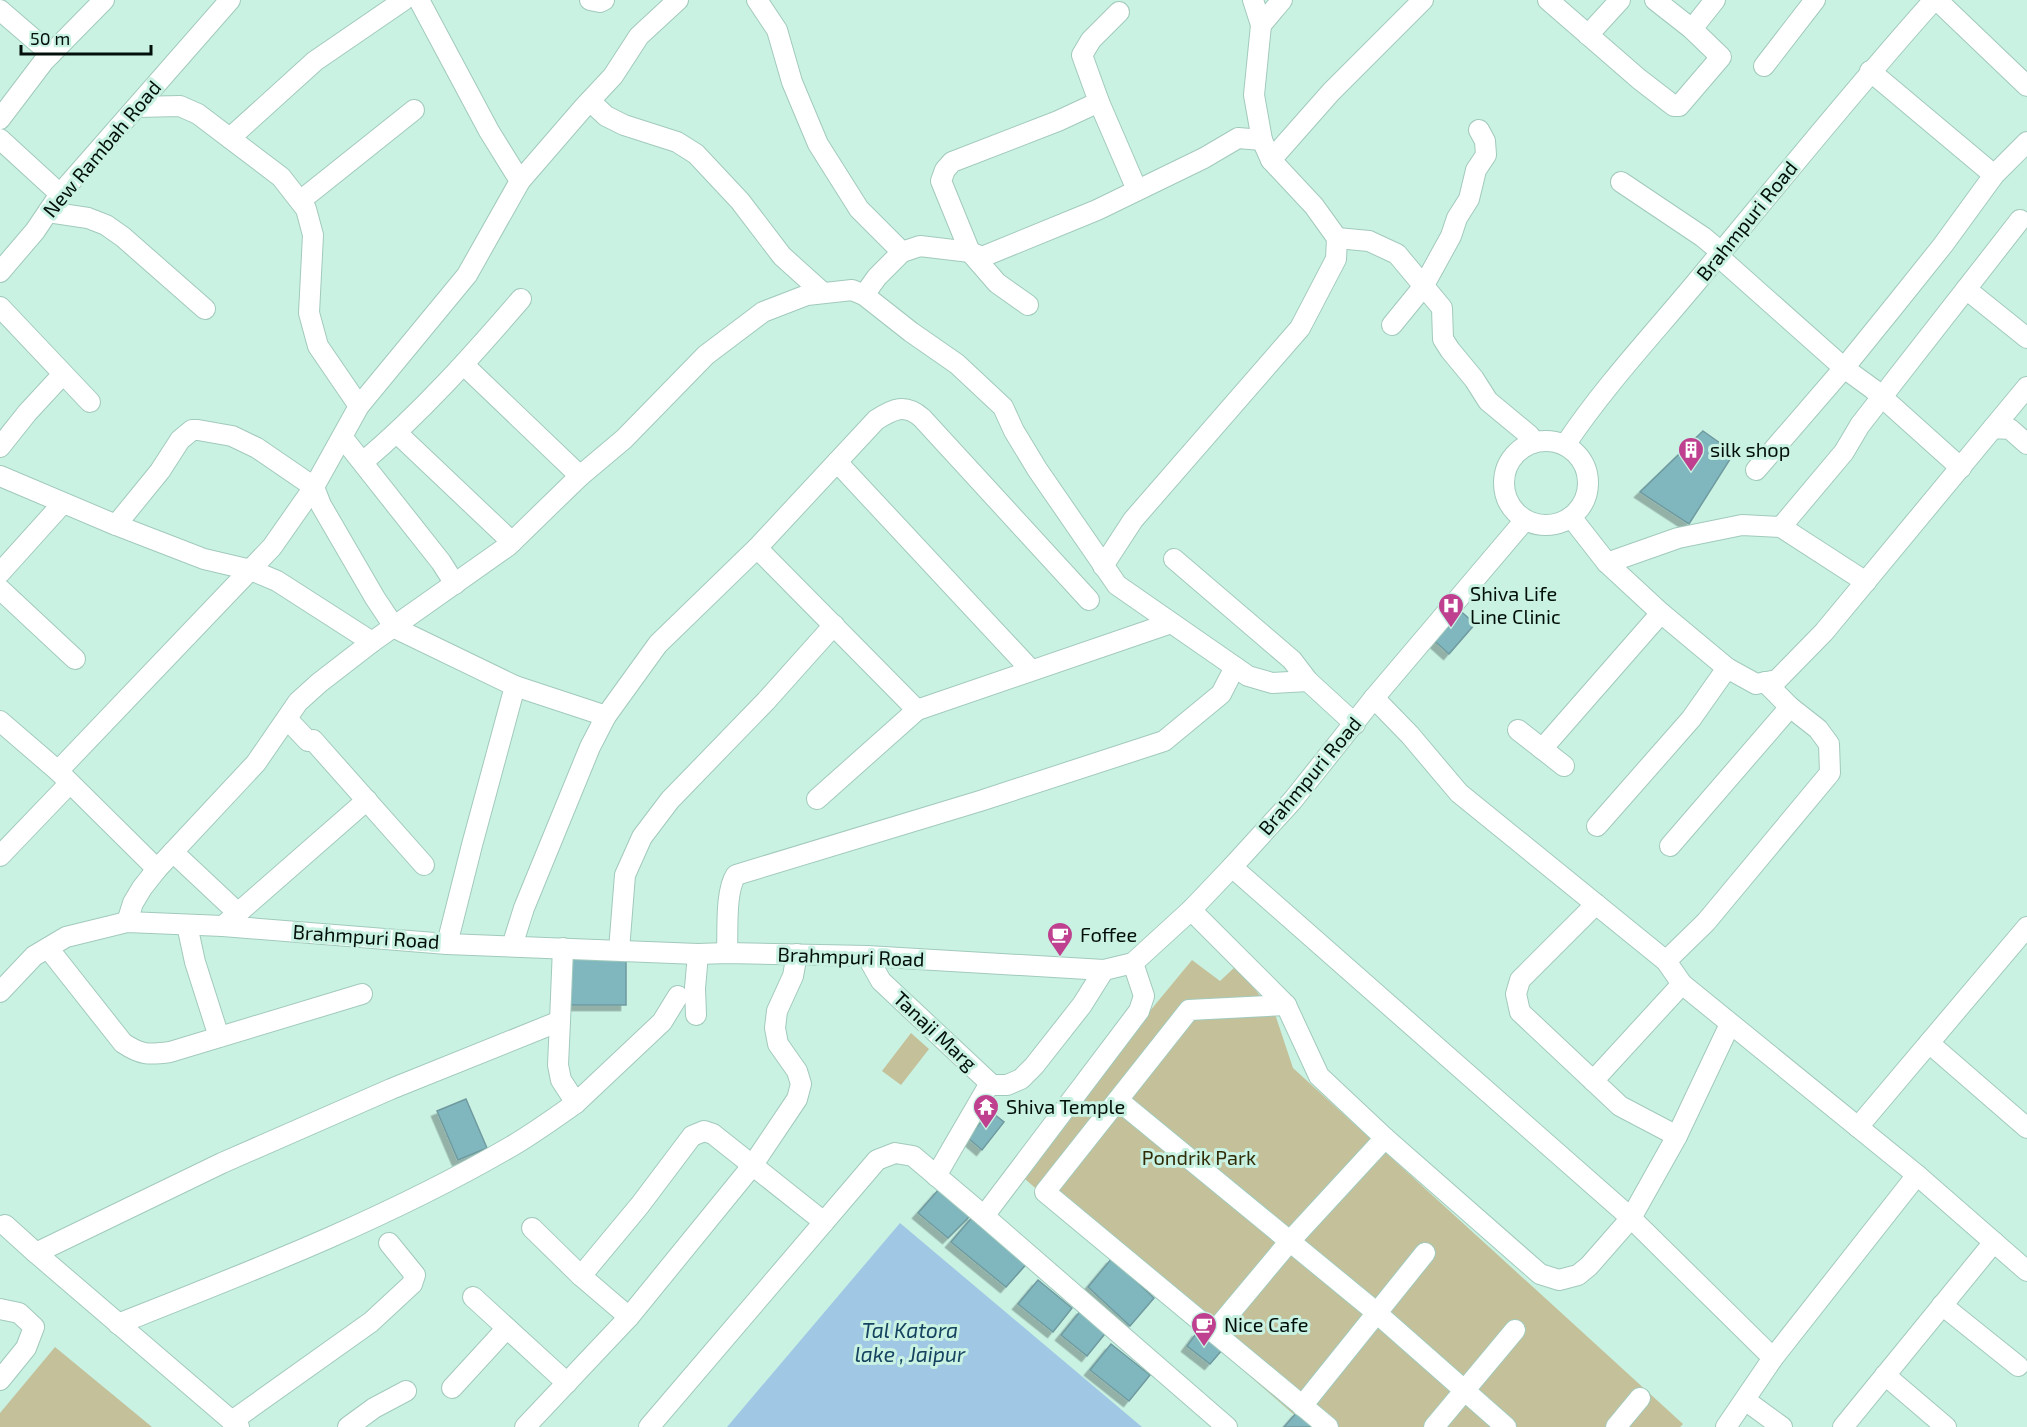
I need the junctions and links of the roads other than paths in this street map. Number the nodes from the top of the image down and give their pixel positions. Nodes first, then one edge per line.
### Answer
1 (104, 0) edge
2 (230, 0) edge
3 (404, 0) edge
4 (419, 0) edge
5 (590, 0) edge
6 (604, 0) edge
7 (757, 0) edge
8 (1253, 0) edge
9 (1282, 0) edge
10 (1423, 0) edge
11 (1548, 0) edge
12 (1620, 0) edge
13 (1655, 0) edge
14 (1715, 0) edge
15 (1936, 0) edge
16 (674, 1) edge
17 (1805, 3) edge
18 (0, 10) edge
19 (1119, 12) dead end
20 (1261, 25) junction
21 (1692, 28) junction
22 (1588, 35) junction
23 (51, 54) junction
24 (1764, 66) dead end
25 (1870, 71) junction
26 (2025, 80) edge
27 (590, 101) junction
28 (1099, 102) junction
29 (137, 107) junction
30 (414, 110) dead end
31 (0, 119) edge
32 (1479, 130) dead end
33 (231, 138) junction
34 (0, 139) edge
35 (1262, 140) junction
36 (2027, 142) edge
37 (1271, 160) junction
38 (1994, 175) junction
39 (520, 181) junction
40 (1620, 182) dead end
41 (1137, 190) junction
42 (60, 194) junction
43 (300, 201) junction
44 (48, 212) junction
45 (2020, 220) dead end
46 (1337, 238) junction
47 (902, 252) junction
48 (970, 252) junction
49 (1720, 254) junction
50 (0, 272) edge
51 (1423, 287) junction
52 (1966, 289) junction
53 (823, 294) junction
54 (864, 295) junction
55 (521, 299) dead end
56 (1028, 305) dead end
57 (0, 307) edge
58 (205, 309) dead end
59 (1392, 325) dead end
60 (2027, 338) edge
61 (464, 365) junction
62 (1844, 368) junction
63 (63, 374) junction
64 (2027, 387) edge
65 (1882, 397) junction
66 (90, 402) dead end
67 (359, 406) junction
68 (1993, 428) junction
69 (397, 433) junction
70 (343, 438) junction
71 (1535, 442) junction
72 (2027, 444) edge
73 (1565, 445) junction
74 (0, 447) edge
75 (363, 462) junction
76 (837, 462) junction
77 (1961, 468) junction
78 (1756, 470) dead end
79 (0, 476) edge
80 (580, 476) junction
81 (314, 487) junction
82 (63, 503) junction
83 (1571, 517) junction
84 (1525, 520) junction
85 (116, 525) junction
86 (1781, 527) junction
87 (512, 542) junction
88 (757, 548) junction
89 (1174, 559) dead end
90 (1607, 563) junction
91 (1103, 566) junction
92 (251, 570) junction
93 (0, 573) edge
94 (1866, 582) junction
95 (455, 584) junction
96 (0, 589) edge
97 (1089, 600) dead end
98 (1661, 613) junction
99 (1171, 623) junction
100 (834, 625) junction
101 (395, 628) junction
102 (372, 642) junction
103 (75, 659) dead end
104 (1235, 667) junction
105 (1727, 668) junction
106 (1031, 670) junction
107 (1308, 681) junction
108 (1765, 682) junction
109 (515, 686) junction
110 (1374, 698) junction
111 (1790, 707) junction
112 (917, 710) junction
113 (606, 716) junction
114 (286, 719) junction
115 (1354, 724) junction
116 (3, 729) edge
117 (1518, 730) dead end
118 (1542, 749) junction
119 (1564, 766) dead end
120 (64, 777) junction
121 (817, 799) dead end
122 (367, 800) junction
123 (1597, 826) dead end
124 (1670, 846) dead end
125 (173, 852) junction
126 (0, 856) edge
127 (424, 865) dead end
128 (1232, 867) junction
129 (157, 869) junction
130 (1596, 904) junction
131 (1191, 910) junction
132 (238, 913) junction
133 (128, 922) junction
134 (187, 925) junction
135 (222, 927) junction
136 (2027, 927) edge
137 (447, 944) junction
138 (512, 946) junction
139 (48, 948) junction
140 (563, 948) junction
141 (619, 950) junction
142 (727, 952) junction
143 (698, 954) junction
144 (797, 954) junction
145 (867, 956) junction
146 (1666, 961) junction
147 (1133, 963) junction
148 (1104, 970) junction
149 (1682, 984) junction
150 (0, 992) edge
151 (362, 994) dead end
152 (678, 996) dead end
153 (1286, 1005) junction
154 (696, 1015) dead end
155 (560, 1021) junction
156 (1730, 1024) junction
157 (219, 1037) junction
158 (1929, 1043) junction
159 (1593, 1081) junction
160 (986, 1090) dead end
161 (1118, 1100) junction
162 (576, 1103) junction
163 (1858, 1127) junction
164 (2027, 1128) edge
165 (1677, 1136) junction
166 (1385, 1138) junction
167 (752, 1166) junction
168 (1917, 1175) junction
169 (936, 1176) junction
170 (984, 1216) junction
171 (1631, 1218) junction
172 (824, 1222) junction
173 (5, 1225) dead end
174 (531, 1228) dead end
175 (1290, 1241) junction
176 (1994, 1242) junction
177 (388, 1244) dead end
178 (36, 1253) junction
179 (1425, 1253) dead end
180 (2027, 1271) edge
181 (581, 1276) junction
182 (473, 1297) dead end
183 (1942, 1305) junction
184 (0, 1309) edge
185 (1376, 1312) junction
186 (629, 1317) junction
187 (118, 1324) junction
188 (507, 1328) junction
189 (1515, 1330) dead end
190 (1214, 1332) junction
191 (1773, 1358) junction
192 (2018, 1366) dead end
193 (1886, 1375) junction
194 (0, 1380) edge
195 (567, 1383) junction
196 (452, 1388) dead end
197 (1465, 1390) junction
198 (406, 1391) dead end
199 (1640, 1398) dead end
200 (1744, 1400) junction
201 (1302, 1406) junction
202 (236, 1424) edge
203 (348, 1427) edge
204 (525, 1427) edge
205 (649, 1427) edge
206 (1227, 1427) edge
207 (1328, 1427) edge
208 (1434, 1427) edge
209 (1506, 1427) edge
210 (1616, 1427) edge
211 (1726, 1427) edge
212 (1782, 1427) edge
213 (1843, 1427) edge
214 (1946, 1427) edge

1 - 23 street
2 - 29 street, New Rambah Road
3 - 33 street
4 - 39 street
5 - 6 street
7 - 47 street
8 - 20 street
9 - 20 street
10 - 37 street
11 - 22 street
12 - 22 street
13 - 21 street
14 - 21 street
15 - 25 street, Brahmpuri Road
15 - 26 street
16 - 27 street
17 - 24 street
18 - 23 street
19 - 28 street
20 - 35 street
21 - 22 street
23 - 31 street
25 - 38 street
25 - 49 street, Brahmpuri Road
27 - 39 street
27 - 53 street
28 - 41 street
28 - 48 street
29 - 33 street
29 - 42 street, New Rambah Road
30 - 43 street
32 - 51 street
33 - 43 street
34 - 42 street
35 - 37 street
35 - 41 street
36 - 38 street
37 - 46 street
38 - 62 street
39 - 67 street
40 - 49 street
41 - 48 street
42 - 44 street, New Rambah Road
43 - 67 street
44 - 50 street, New Rambah Road
44 - 58 street
45 - 52 street
46 - 51 street
46 - 91 street
47 - 48 street
47 - 54 street
48 - 56 street
49 - 62 street
49 - 73 street, Brahmpuri Road
51 - 59 street
51 - 71 street
52 - 60 street
52 - 65 street
53 - 54 street
53 - 80 street
54 - 91 street
55 - 61 street
57 - 63 street
61 - 69 street
61 - 80 street
62 - 65 street
62 - 78 street
63 - 66 street
63 - 74 street
64 - 68 street
65 - 77 street
65 - 86 street
67 - 70 street
68 - 72 street
68 - 77 street
69 - 75 street
69 - 87 street
70 - 75 street
70 - 81 street
71 - 73 street
71 - 84 street
73 - 83 street
75 - 95 street
76 - 88 street
76 - 97 street
76 - 106 street
77 - 94 street
79 - 82 street
80 - 87 street
81 - 85 street
81 - 92 street
81 - 101 street
82 - 85 street
82 - 93 street
83 - 84 street
83 - 90 street
84 - 110 street, Brahmpuri Road
85 - 92 street
86 - 90 street
86 - 94 street
87 - 95 street
88 - 100 street
88 - 113 street
89 - 107 street
90 - 98 street
91 - 99 street
92 - 102 street
92 - 120 street
94 - 108 street
95 - 101 street
96 - 103 street
98 - 105 street
98 - 118 street
99 - 104 street
99 - 106 street
100 - 112 street
100 - 141 street
101 - 102 street
101 - 109 street
102 - 114 street
104 - 107 street
104 - 142 street
105 - 108 street
105 - 123 street
106 - 112 street
107 - 115 street
108 - 111 street
109 - 113 street
109 - 137 street
110 - 115 street, Brahmpuri Road
110 - 130 street
111 - 124 street
111 - 146 street
112 - 121 street
113 - 138 street
114 - 122 street
114 - 125 street
115 - 128 street, Brahmpuri Road
116 - 120 street
117 - 118 street
118 - 119 street
120 - 126 street
120 - 129 street
122 - 127 street
122 - 132 street
125 - 129 street
125 - 132 street
128 - 131 street, Brahmpuri Road
128 - 171 street
129 - 133 street
130 - 146 street
130 - 159 street
131 - 147 street, Brahmpuri Road
131 - 153 street
132 - 135 street
133 - 134 street, Brahmpuri Road
133 - 139 street, Brahmpuri Road
134 - 135 street, Brahmpuri Road
134 - 157 street
135 - 137 street, Brahmpuri Road
136 - 158 street
137 - 138 street, Brahmpuri Road
138 - 140 street, Brahmpuri Road
139 - 150 street, Brahmpuri Road
139 - 157 street
140 - 141 street, Brahmpuri Road
140 - 155 street
141 - 143 street, Brahmpuri Road
142 - 143 street, Brahmpuri Road
142 - 144 street, Brahmpuri Road
143 - 154 street
144 - 145 street, Brahmpuri Road
144 - 167 street
145 - 148 street, Brahmpuri Road
145 - 148 street, Tanaji Marg
146 - 149 street
147 - 148 street, Brahmpuri Road
147 - 170 street
149 - 156 street
149 - 159 street
151 - 157 street
152 - 162 street
153 - 161 street
153 - 166 street
155 - 162 street
155 - 178 street
156 - 163 street
156 - 165 street
158 - 163 street
158 - 164 street
159 - 165 street
160 - 169 street
161 - 175 street
161 - 190 street
162 - 187 street
163 - 168 street
165 - 171 street
166 - 171 street
166 - 175 street
167 - 172 street
167 - 181 street
167 - 186 street
168 - 176 street
168 - 191 street
169 - 170 street
169 - 172 street
170 - 206 street
171 - 191 street
172 - 205 street
173 - 178 street
174 - 181 street
175 - 185 street
175 - 190 street
176 - 180 street
176 - 183 street
177 - 202 street
178 - 187 street
179 - 185 street
181 - 186 street
182 - 188 street
183 - 192 street
183 - 193 street
184 - 194 street
185 - 197 street
185 - 201 street
186 - 195 street
187 - 202 street
188 - 195 street
188 - 196 street
189 - 197 street
190 - 201 street
191 - 200 street
193 - 213 street
193 - 214 street
195 - 204 street
197 - 208 street
197 - 209 street
198 - 203 street
199 - 210 street
200 - 211 street
200 - 212 street
201 - 207 street

